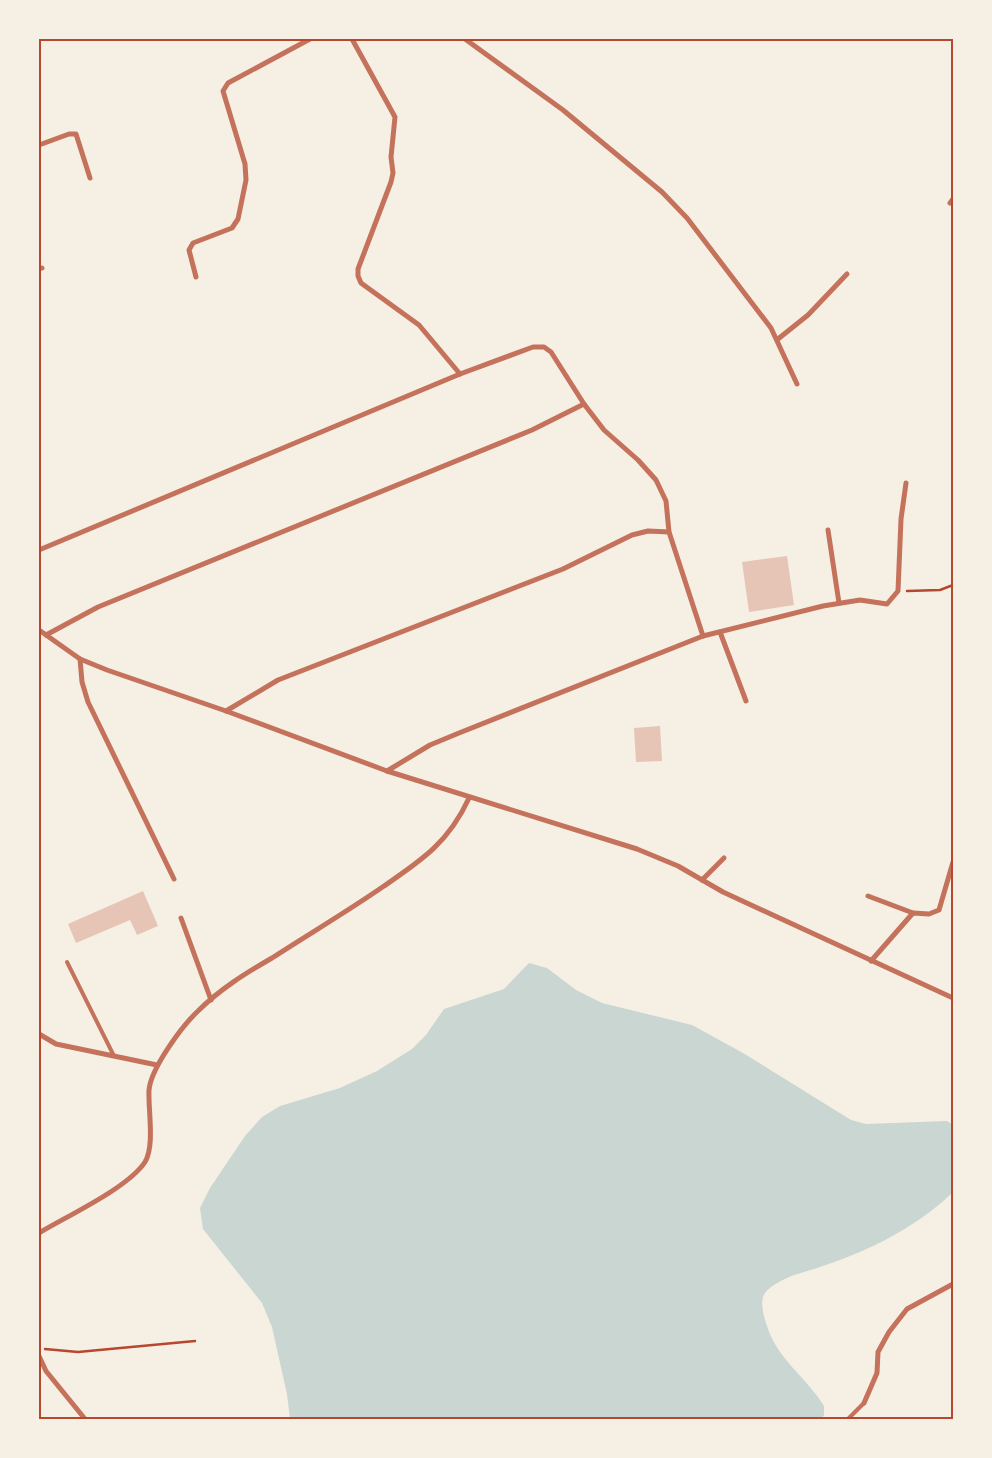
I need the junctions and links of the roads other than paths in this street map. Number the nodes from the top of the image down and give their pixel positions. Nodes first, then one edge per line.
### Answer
1 (310, 39) edge
2 (352, 39) edge
3 (465, 39) edge
4 (39, 145) edge
5 (90, 178) dead end
6 (847, 274) dead end
7 (196, 277) dead end
8 (778, 339) junction
9 (460, 374) junction
10 (797, 384) dead end
11 (584, 404) junction
12 (906, 482) dead end
13 (828, 530) dead end
14 (669, 532) junction
15 (39, 550) edge
16 (840, 603) junction
17 (39, 630) edge
18 (720, 632) junction
19 (46, 635) junction
20 (703, 636) junction
21 (80, 659) junction
22 (746, 702) dead end
23 (226, 711) junction
24 (387, 771) junction
25 (469, 798) junction
26 (724, 858) dead end
27 (953, 862) edge
28 (174, 879) dead end
29 (702, 880) junction
30 (868, 896) dead end
31 (913, 913) junction
32 (181, 918) dead end
33 (871, 961) junction
34 (67, 962) dead end
35 (953, 998) edge
36 (211, 1000) junction
37 (39, 1034) edge
38 (114, 1056) junction
39 (157, 1065) junction
40 (39, 1233) edge
41 (953, 1284) edge
42 (39, 1356) edge
43 (864, 1404) joint
44 (85, 1419) edge
45 (848, 1419) edge

1 - 7 street
2 - 9 street
3 - 8 street
4 - 5 street
6 - 8 street
8 - 10 street
9 - 11 street
9 - 15 street
11 - 14 street
11 - 19 street
12 - 16 street
13 - 16 street
14 - 20 street
14 - 23 street
16 - 18 street
17 - 19 street
18 - 20 street
18 - 22 street
19 - 21 street
20 - 24 street
21 - 23 street
21 - 28 street
23 - 24 street
24 - 25 street
25 - 29 street
25 - 36 street
26 - 29 street
27 - 31 street
29 - 33 street
30 - 31 street
31 - 33 street
32 - 36 street
33 - 35 street
34 - 38 lane
36 - 39 street
37 - 38 street
38 - 39 street
39 - 40 street
41 - 43 street
42 - 44 street
43 - 45 lane

